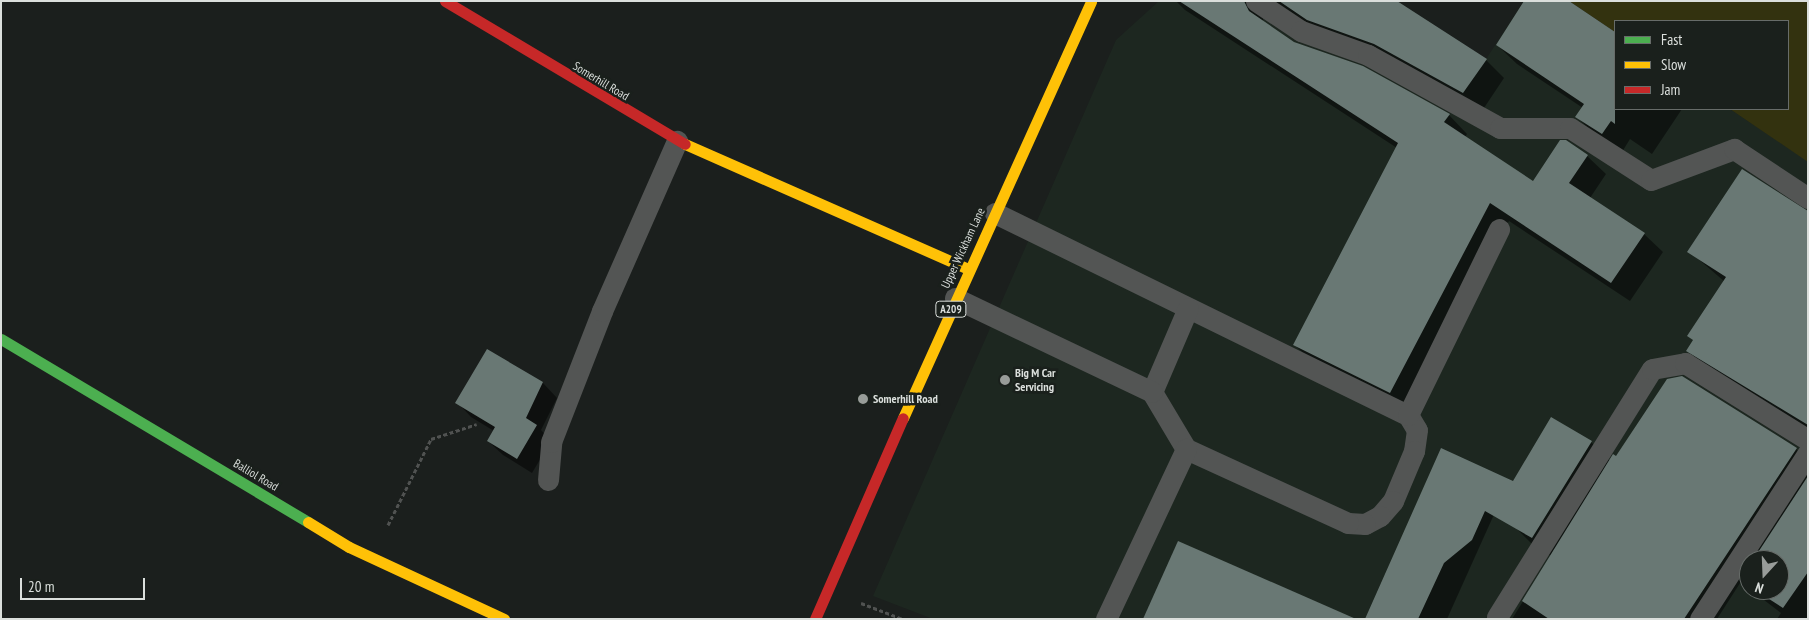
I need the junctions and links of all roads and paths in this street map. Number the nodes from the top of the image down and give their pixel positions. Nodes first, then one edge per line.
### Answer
1 (445, 1) edge
2 (1091, 1) edge
3 (1256, 1) edge
4 (677, 141) junction
5 (1808, 198) edge
6 (995, 213) junction
7 (1499, 229) dead end
8 (968, 269) junction
9 (955, 298) junction
10 (1188, 308) junction
11 (1, 339) edge
12 (1152, 392) junction
13 (1408, 415) junction
14 (477, 424) dead end
15 (1808, 440) edge
16 (1186, 449) junction
17 (1808, 453) edge
18 (548, 480) dead end
19 (372, 557) junction
20 (829, 590) junction
21 (497, 617) edge
22 (1497, 617) dead end
23 (816, 619) edge
24 (903, 619) edge
25 (1106, 619) edge
26 (1700, 619) edge

1 - 4 street, Somerhill Road
2 - 6 street, Upper Wickham Lane / A209
3 - 5 lane
4 - 8 street, Somerhill Road
4 - 18 lane
6 - 8 street, Upper Wickham Lane / A209
6 - 10 lane
7 - 13 lane
8 - 9 street, Upper Wickham Lane / A209
9 - 12 lane
9 - 20 street, Upper Wickham Lane / A209
10 - 12 lane
10 - 13 lane
11 - 19 street, Balliol Road
12 - 16 lane
13 - 16 lane
14 - 19 path
15 - 22 lane
16 - 25 lane
17 - 26 lane
19 - 21 street, Balliol Road
20 - 23 street, Upper Wickham Lane / A209
20 - 24 path

